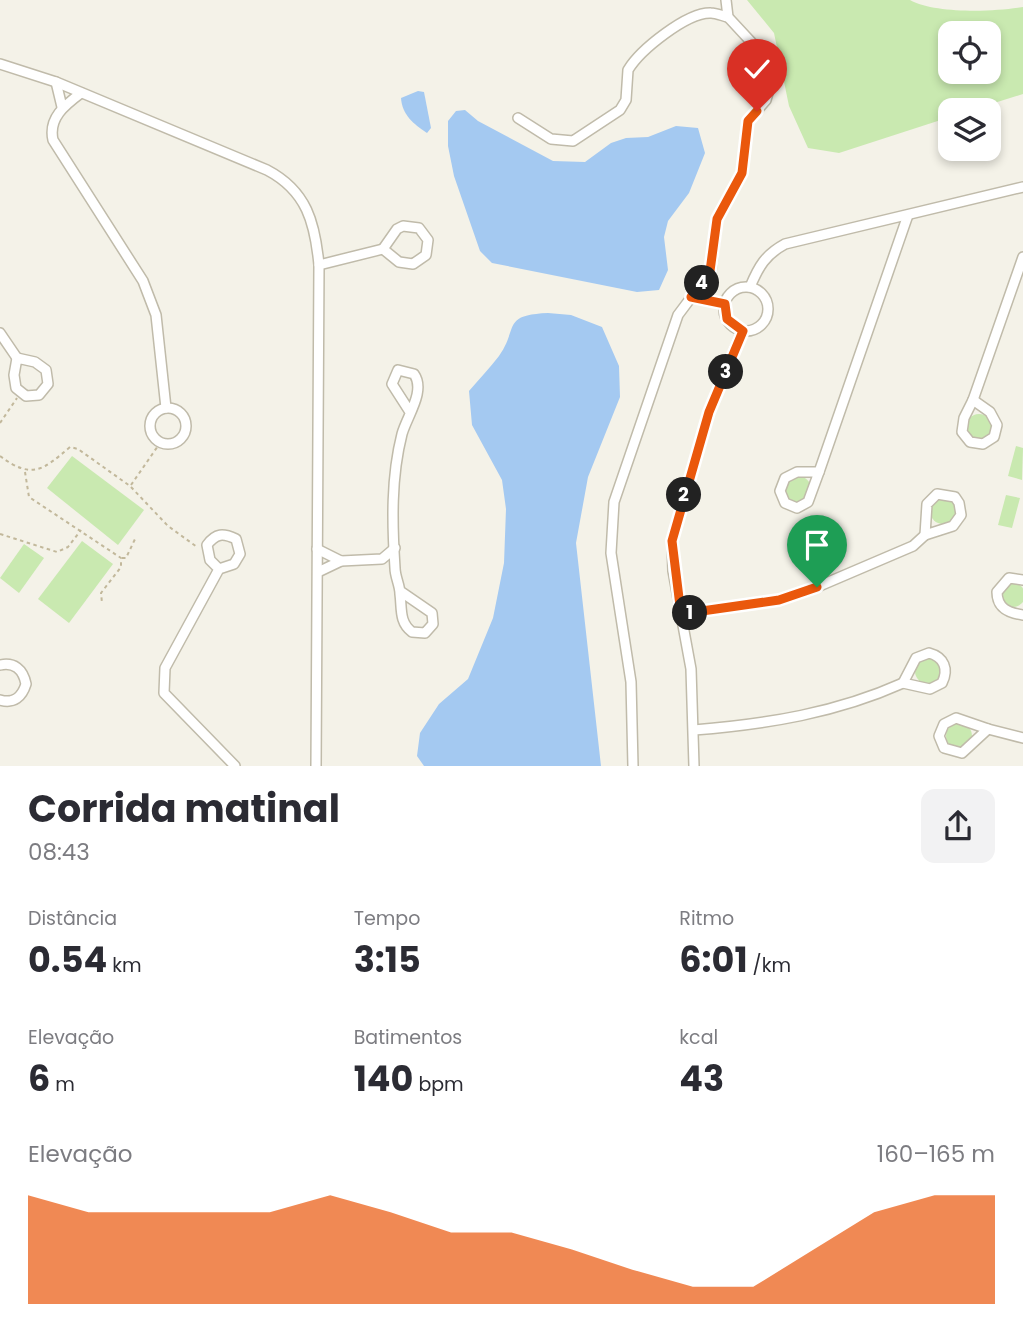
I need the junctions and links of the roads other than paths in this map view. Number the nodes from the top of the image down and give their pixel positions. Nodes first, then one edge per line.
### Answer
1 (726, 0) edge
2 (728, 17) junction
3 (0, 64) edge
4 (56, 82) junction
5 (80, 93) junction
6 (62, 107) junction
7 (518, 118) dead end
8 (1023, 187) edge
9 (908, 215) junction
10 (383, 249) junction
11 (318, 250) junction
12 (1023, 257) edge
13 (336, 259) junction
14 (319, 265) junction
15 (750, 287) junction
16 (691, 297) junction
17 (725, 304) junction
18 (743, 331) junction
19 (0, 333) edge
20 (17, 358) junction
21 (973, 400) junction
22 (166, 408) junction
23 (410, 412) dead end
24 (819, 472) junction
25 (925, 535) junction
26 (395, 548) junction
27 (317, 549) junction
28 (382, 559) junction
29 (341, 561) junction
30 (219, 569) junction
31 (394, 571) junction
32 (318, 572) junction
33 (1023, 580) edge
34 (400, 591) junction
35 (681, 614) junction
36 (1023, 615) edge
37 (0, 665) edge
38 (903, 682) junction
39 (0, 700) edge
40 (988, 729) junction
41 (694, 730) junction
42 (1023, 738) edge
43 (235, 766) edge
44 (316, 766) edge
45 (633, 766) edge
46 (694, 766) edge

1 - 2 street
2 - 7 street
2 - 16 street
3 - 4 street
4 - 5 street
4 - 6 street
5 - 6 street
5 - 11 street
6 - 22 street
8 - 9 street
9 - 15 street
9 - 24 street
10 - 10 street
10 - 13 street
11 - 13 street
11 - 14 street
12 - 21 street
13 - 14 street
14 - 27 street
15 - 17 street
15 - 18 street
16 - 17 street
16 - 45 street
17 - 18 street
18 - 35 street
19 - 20 street
20 - 20 street
21 - 21 street
22 - 22 street
23 - 26 street
24 - 24 street
25 - 25 street
25 - 35 street
26 - 28 street
26 - 31 street
27 - 29 street
27 - 32 street
28 - 29 street
28 - 31 street
29 - 32 street
30 - 30 street
30 - 43 street
31 - 34 street
32 - 44 street
33 - 36 street
34 - 34 street
35 - 41 street
37 - 39 street
38 - 38 street
38 - 41 street
40 - 40 street
40 - 42 street
41 - 46 street

